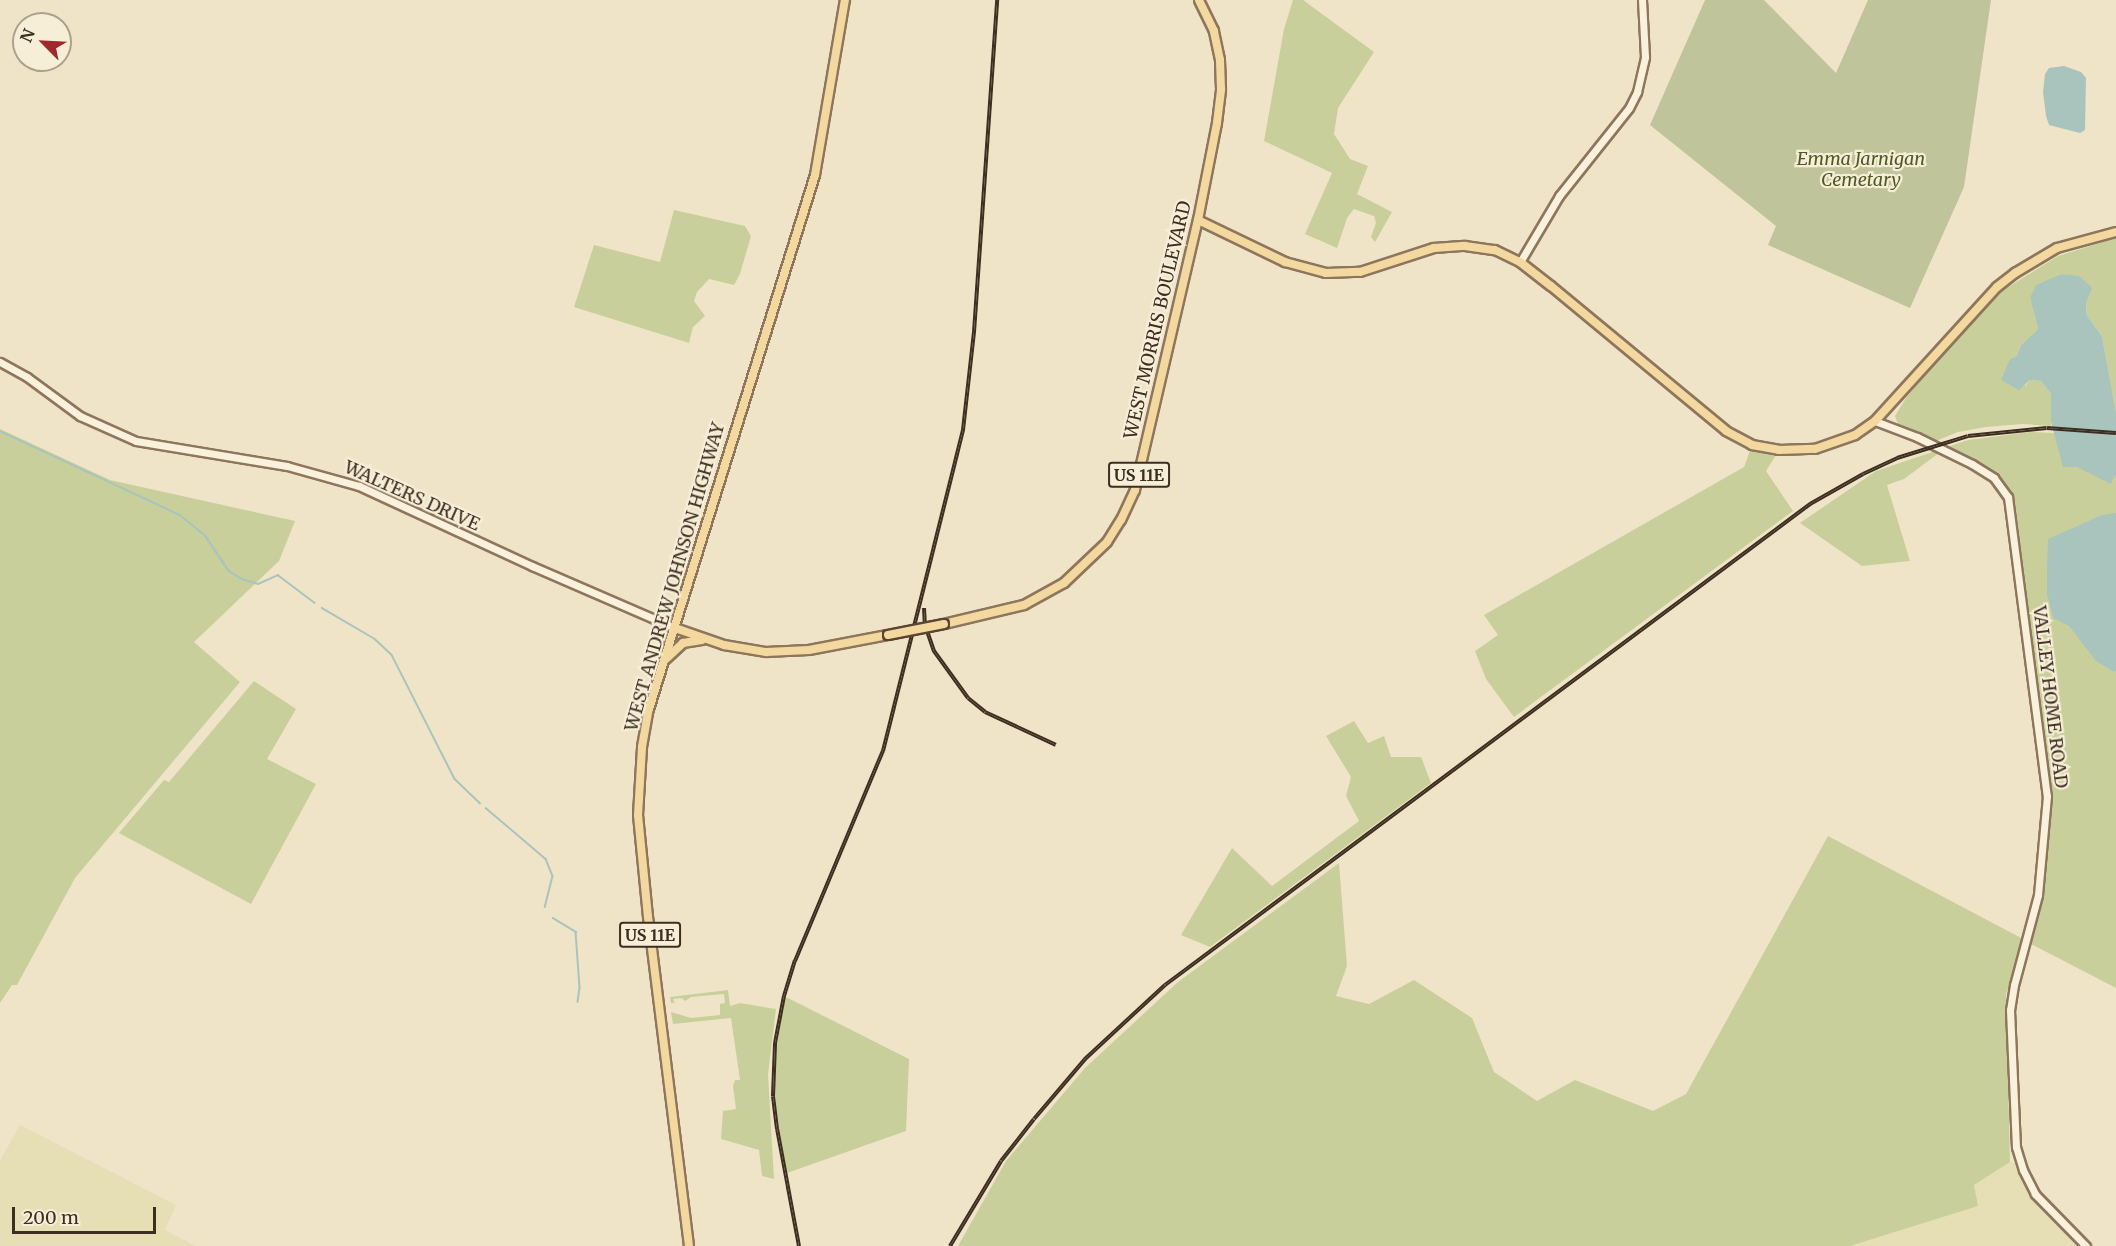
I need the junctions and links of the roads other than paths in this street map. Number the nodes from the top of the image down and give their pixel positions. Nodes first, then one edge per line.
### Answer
1 (845, 0) edge
2 (1199, 0) edge
3 (1642, 0) edge
4 (1198, 220) junction
5 (2116, 232) edge
6 (1520, 262) junction
7 (0, 362) edge
8 (1875, 421) junction
9 (675, 628) junction
10 (706, 640) junction
11 (665, 661) junction
12 (688, 1246) edge
13 (2086, 1246) edge

1 - 9 main road, WEST ANDREW JOHNSON HIGHWAY
2 - 4 main road, WEST MORRIS BOULEVARD / US 11E
3 - 6 street
4 - 6 main road
4 - 10 main road, WEST MORRIS BOULEVARD / US 11E, bridge
5 - 8 main road
6 - 8 main road
7 - 9 street, WALTERS DRIVE
8 - 13 street, VALLEY HOME ROAD
9 - 10 main road, WEST MORRIS BOULEVARD / US 11E
9 - 11 main road, WEST ANDREW JOHNSON HIGHWAY / US 11E
10 - 11 main road
11 - 12 main road, WEST ANDREW JOHNSON HIGHWAY / US 11E

